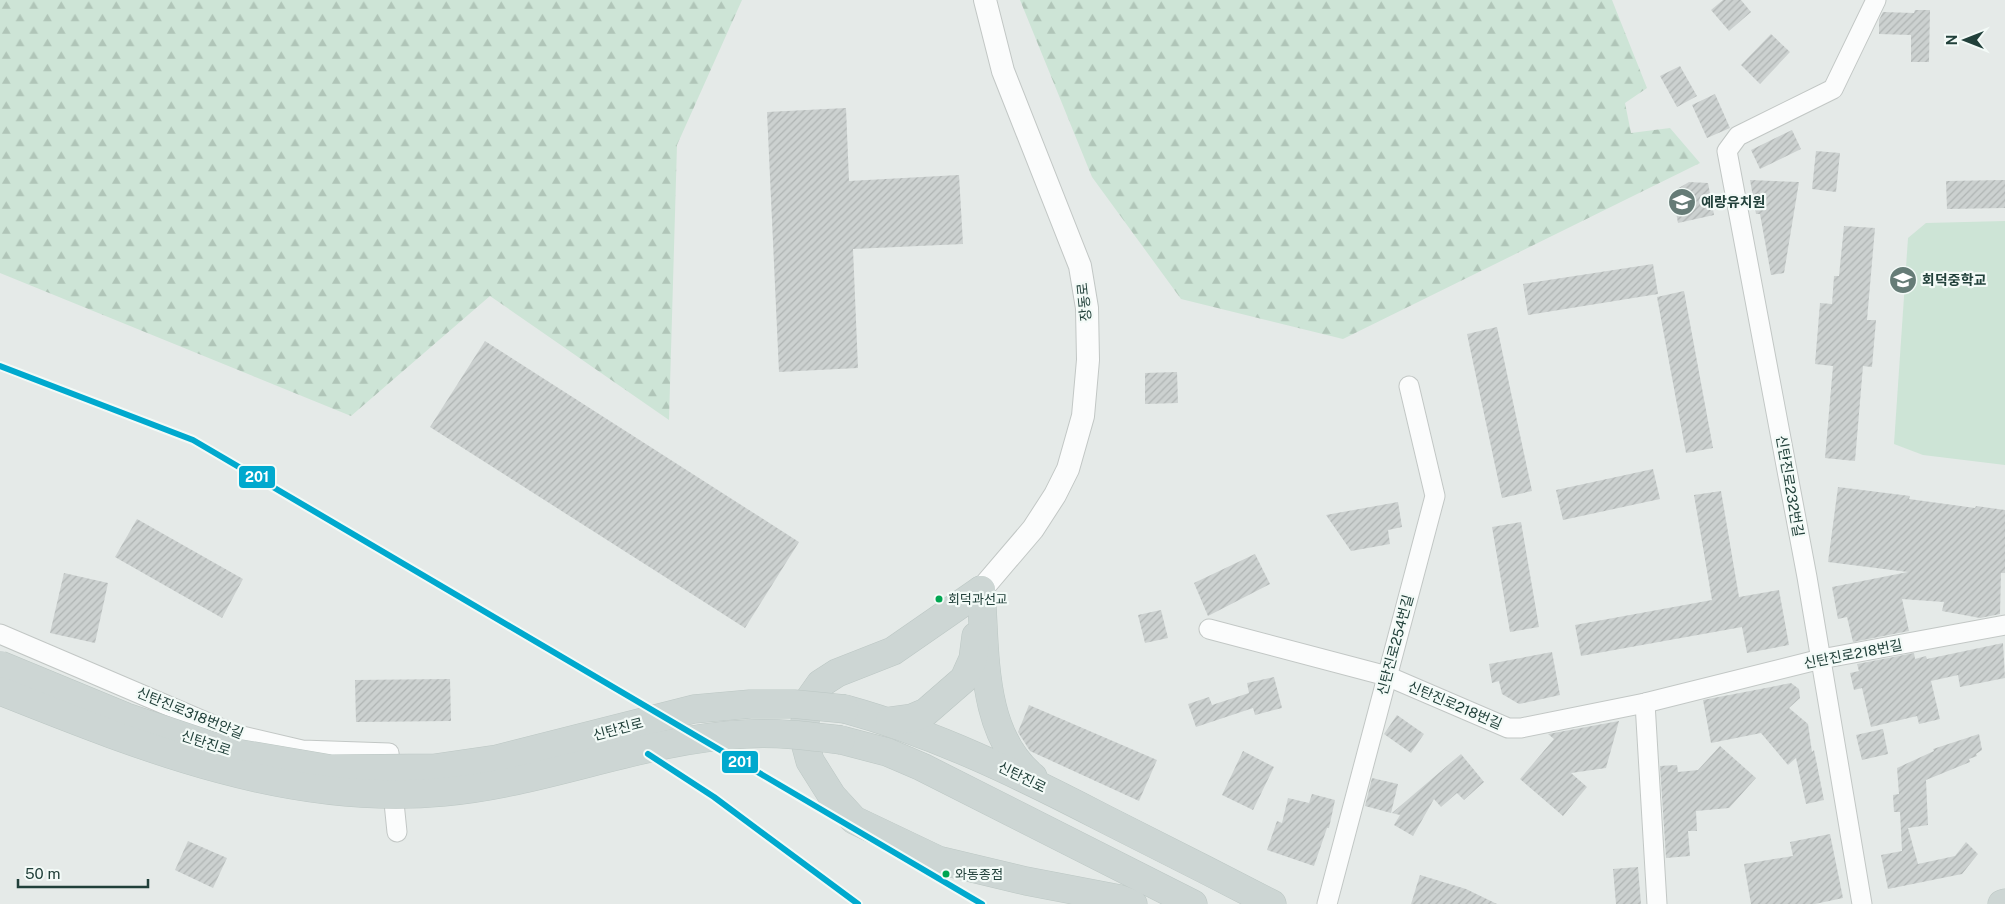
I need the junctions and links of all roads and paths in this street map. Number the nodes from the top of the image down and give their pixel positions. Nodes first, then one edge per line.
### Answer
1 (985, 0) edge
2 (1876, 0) edge
3 (1409, 386) dead end
4 (982, 590) junction
5 (2005, 625) edge
6 (1209, 629) dead end
7 (0, 634) edge
8 (1821, 659) junction
9 (0, 665) edge
10 (1387, 676) junction
11 (0, 691) edge
12 (1645, 703) junction
13 (890, 721) junction
14 (1048, 789) junction
15 (398, 832) dead end
16 (1133, 904) edge
17 (1193, 904) edge
18 (1272, 904) edge
19 (1327, 904) edge
20 (1658, 904) edge
21 (1862, 904) edge

1 - 4 street, 장동로
2 - 8 street, 신탄진로232번길
3 - 10 street, 신탄진로254번길
4 - 13 main road
4 - 14 main road
4 - 16 main road
5 - 8 street, 신탄진로218번길
6 - 10 street, 신탄진로218번길
7 - 15 street, 신탄진로318번안길
8 - 12 street, 신탄진로218번길
8 - 21 street, 신탄진로232번길
9 - 13 main road, 신탄진로, bridge
10 - 12 street, 신탄진로218번길
10 - 19 street, 신탄진로254번길
11 - 17 main road, 신탄진로, bridge
12 - 20 street
13 - 14 main road, 신탄진로
14 - 18 main road, 신탄진로

